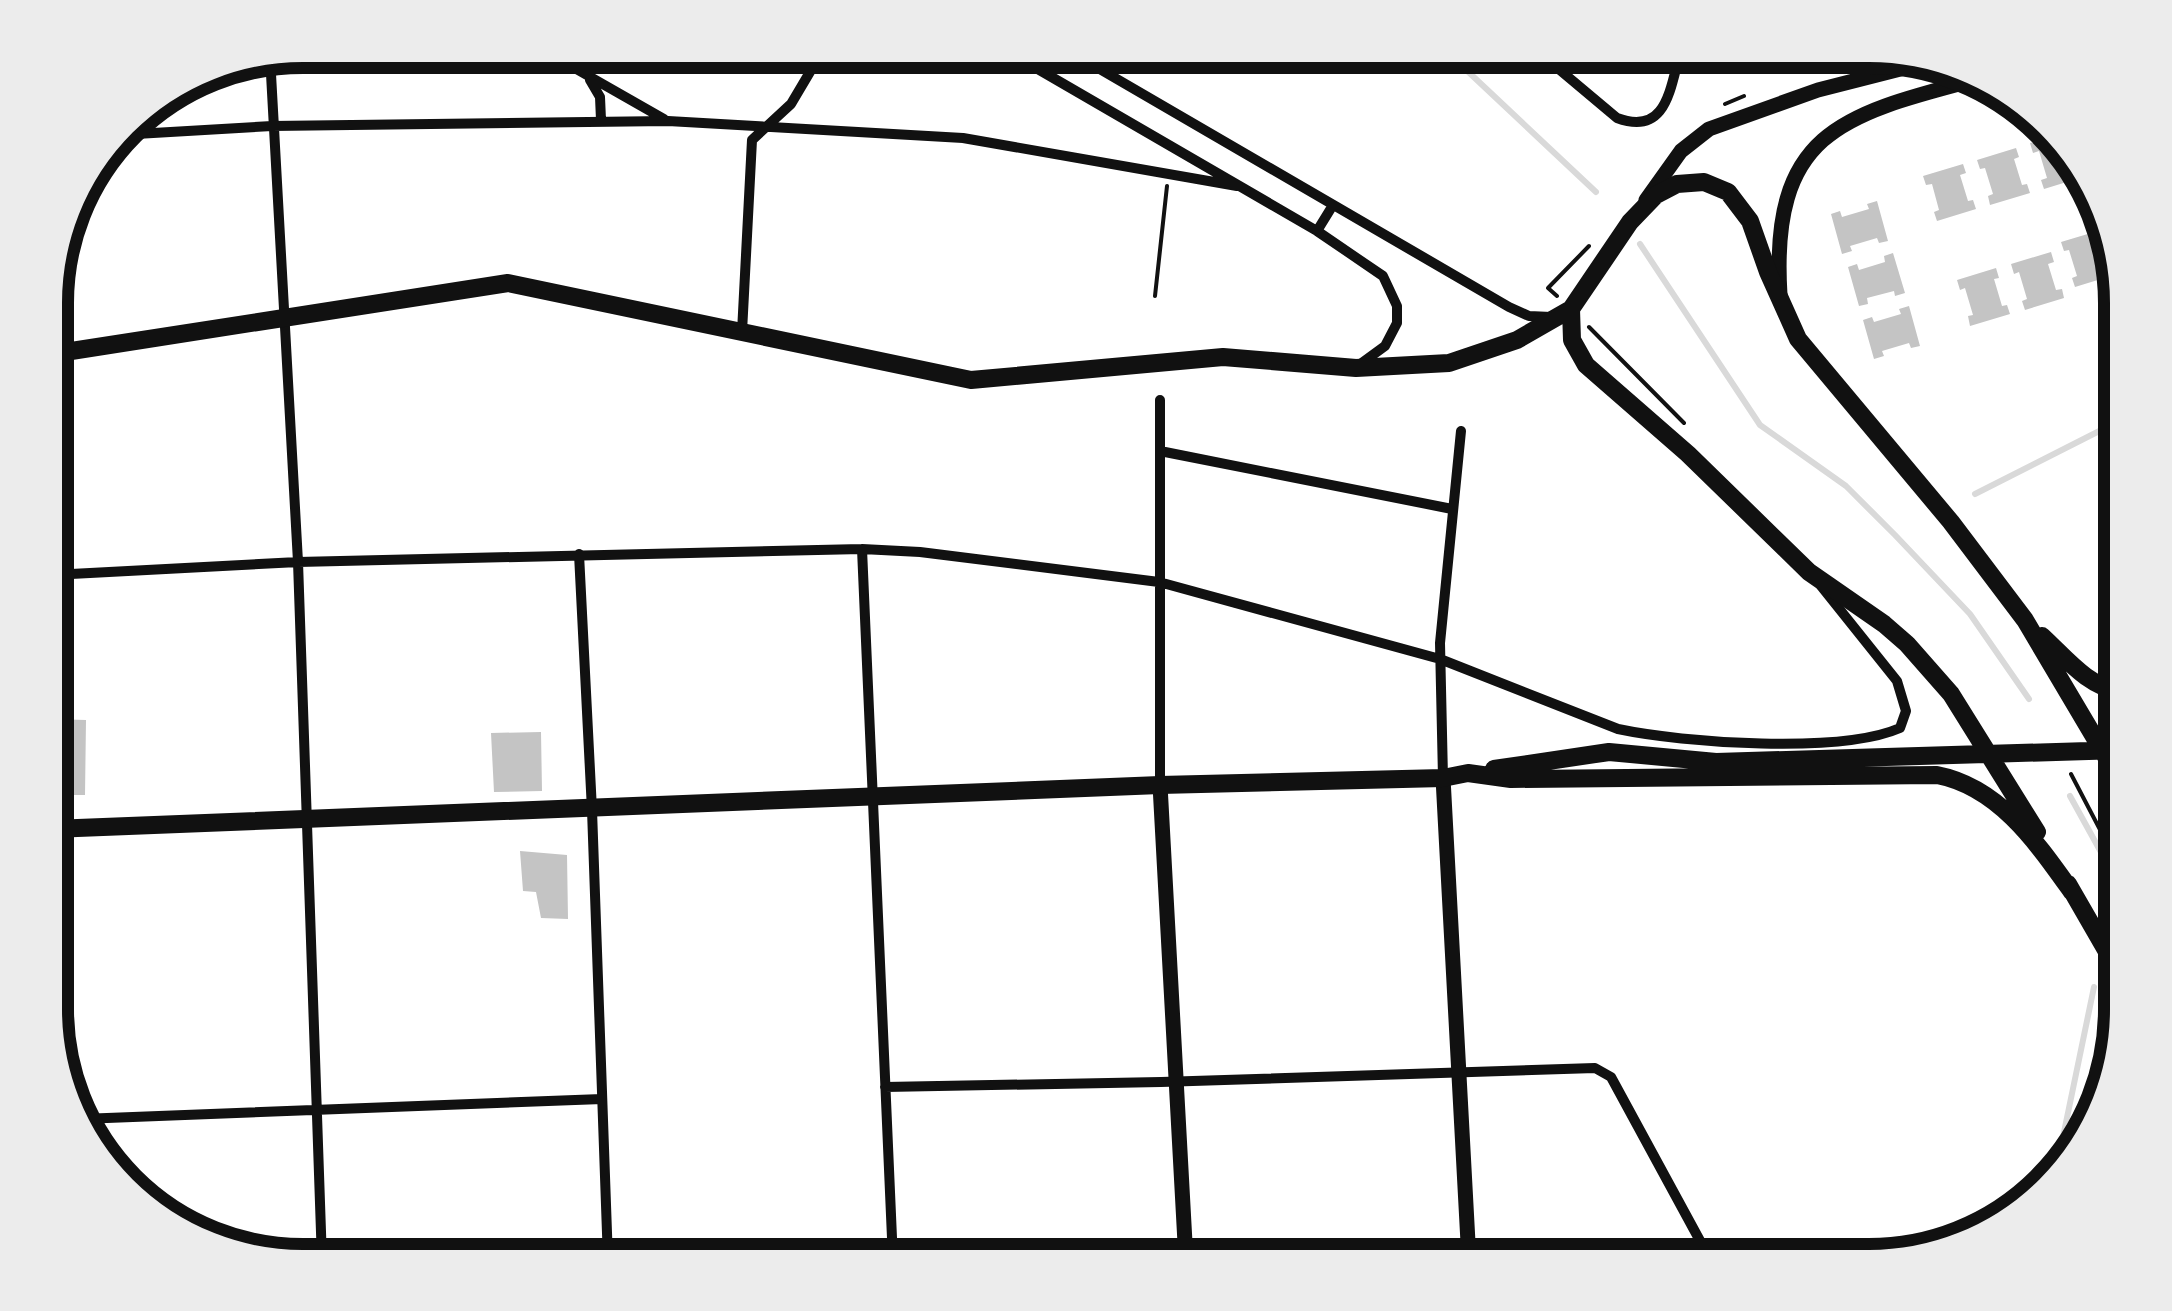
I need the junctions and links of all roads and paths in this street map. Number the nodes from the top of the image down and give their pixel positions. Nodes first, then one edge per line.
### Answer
1 (575, 68) edge
2 (812, 68) edge
3 (1036, 68) edge
4 (1098, 68) edge
5 (1557, 68) edge
6 (1676, 68) edge
7 (270, 70) edge
8 (1897, 70) edge
9 (582, 72) junction
10 (1957, 84) edge
11 (1750, 95) dead end
12 (1720, 107) dead end
13 (602, 120) junction
14 (668, 121) junction
15 (272, 126) junction
16 (769, 127) junction
17 (140, 134) edge
18 (1169, 172) junction
19 (1237, 186) junction
20 (1333, 205) junction
21 (1630, 222) junction
22 (1317, 231) junction
23 (1589, 246) dead end
24 (1155, 296) dead end
25 (1780, 301) junction
26 (1564, 313) junction
27 (285, 316) junction
28 (742, 332) junction
29 (68, 351) edge
30 (1356, 368) junction
31 (1160, 400) dead end
32 (1682, 422) dead end
33 (1461, 431) dead end
34 (1160, 451) junction
35 (1452, 509) junction
36 (862, 548) junction
37 (578, 554) junction
38 (298, 562) junction
39 (1809, 572) junction
40 (68, 574) edge
41 (1159, 582) junction
42 (2025, 620) junction
43 (1440, 658) junction
44 (2104, 688) edge
45 (2104, 751) edge
46 (2104, 752) edge
47 (1468, 773) junction
48 (2071, 774) dead end
49 (1443, 778) junction
50 (1160, 785) junction
51 (873, 796) junction
52 (592, 810) junction
53 (308, 821) junction
54 (68, 828) edge
55 (2104, 837) edge
56 (2072, 892) junction
57 (2104, 946) edge
58 (1459, 1072) junction
59 (1177, 1082) junction
60 (885, 1087) junction
61 (602, 1100) junction
62 (316, 1108) junction
63 (96, 1118) edge
64 (1185, 1243) edge
65 (1468, 1243) edge
66 (1702, 1243) edge
67 (321, 1244) edge
68 (607, 1244) edge
69 (892, 1244) edge

1 - 9 street
2 - 16 street
3 - 19 street
4 - 20 street
5 - 6 street
7 - 15 street
8 - 21 street
9 - 13 street
9 - 14 street
10 - 25 street
11 - 12 path
13 - 14 street
13 - 15 street
14 - 16 street
15 - 17 street
15 - 27 street
16 - 18 street
16 - 28 street
18 - 19 street
18 - 24 path
19 - 22 street
20 - 22 street
20 - 26 street
21 - 25 main road
21 - 26 main road
22 - 30 street
23 - 26 path
25 - 42 main road
26 - 30 main road
26 - 32 path
26 - 39 main road
27 - 28 main road
27 - 29 main road
27 - 38 street
28 - 30 main road
31 - 34 street
33 - 35 street
34 - 35 street
34 - 41 street
35 - 43 street
36 - 37 street
36 - 41 street
36 - 51 street
37 - 38 street
37 - 52 street
38 - 40 street
38 - 53 street
39 - 43 street
39 - 56 main road
41 - 43 street
41 - 50 street
42 - 44 main road
42 - 46 main road
43 - 49 street
45 - 47 main road
47 - 49 main road
47 - 56 main road
48 - 55 path
49 - 50 main road
49 - 58 street
50 - 51 main road
50 - 59 street
51 - 52 main road
51 - 60 street
52 - 53 main road
52 - 61 street
53 - 54 main road
53 - 62 street
56 - 57 main road
58 - 59 street
58 - 65 street
58 - 66 street
59 - 60 street
59 - 64 street
60 - 69 street
61 - 62 street
61 - 68 street
62 - 63 street
62 - 67 street

